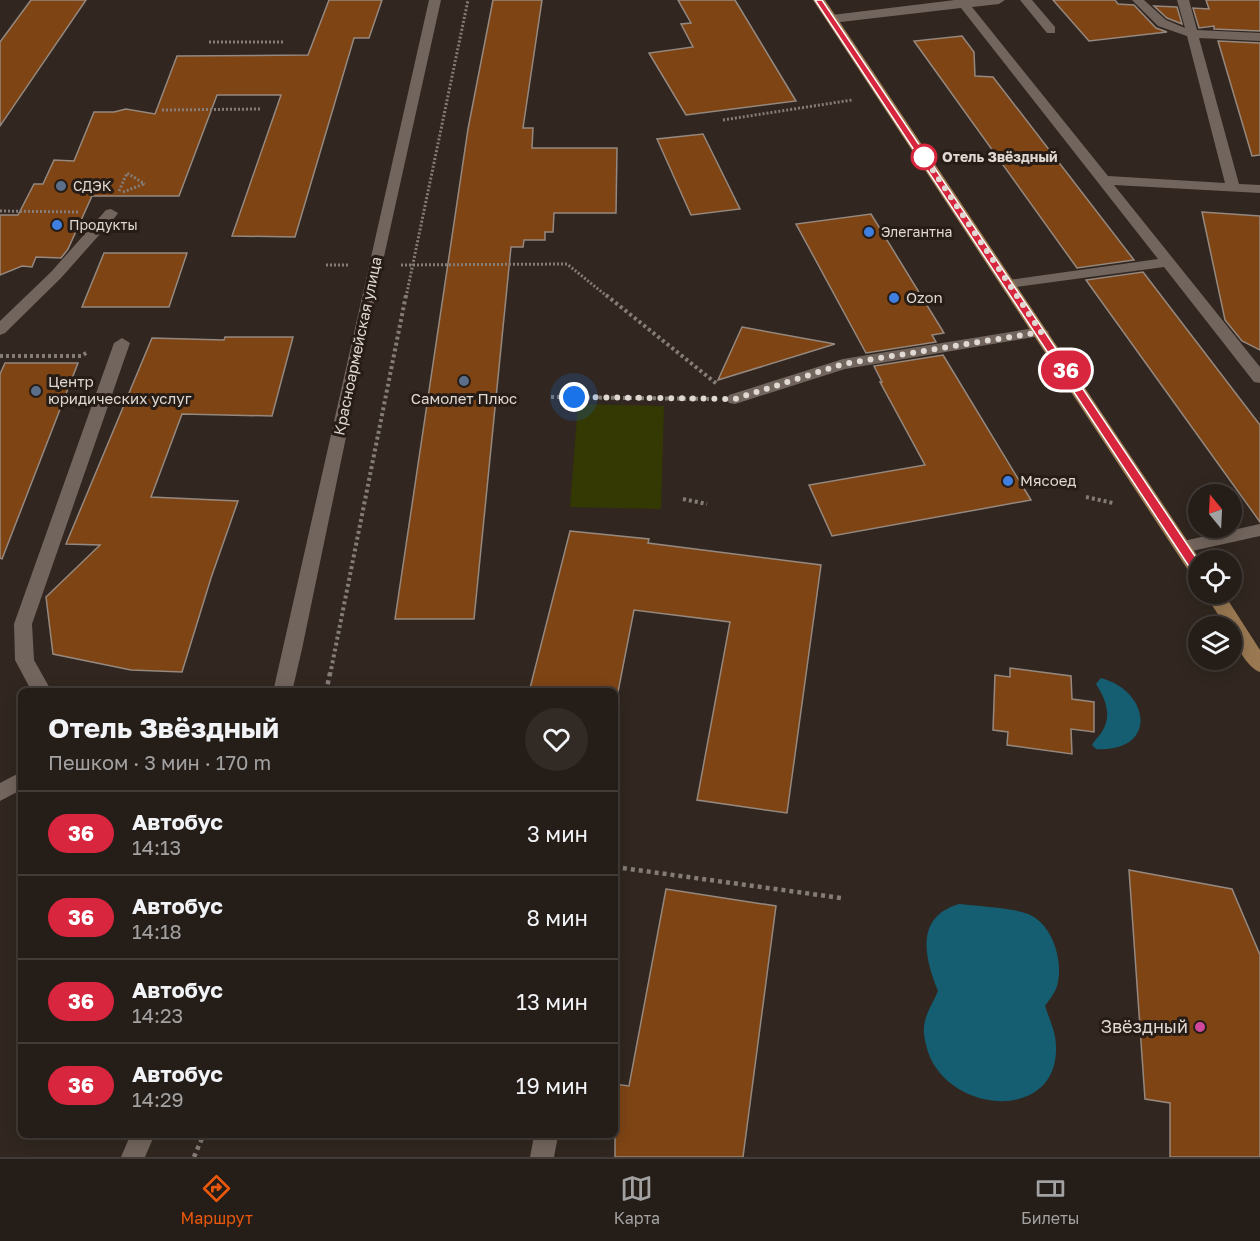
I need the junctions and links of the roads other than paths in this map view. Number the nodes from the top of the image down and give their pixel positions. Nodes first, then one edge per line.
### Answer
1 (435, 0) edge
2 (819, 0) edge
3 (999, 0) edge
4 (1026, 0) edge
5 (1138, 0) edge
6 (1183, 0) edge
7 (963, 2) edge
8 (831, 19) junction
9 (1051, 30) dead end
10 (1192, 33) junction
11 (1260, 37) edge
12 (1103, 180) junction
13 (1233, 188) junction
14 (1260, 189) edge
15 (111, 213) dead end
16 (1168, 262) junction
17 (1009, 284) junction
18 (0, 330) edge
19 (1041, 332) junction
20 (122, 343) dead end
21 (1260, 378) edge
22 (735, 399) road end
23 (1260, 530) edge
24 (1183, 547) junction
25 (1188, 555) edge
26 (1220, 604) edge
27 (1260, 665) edge
28 (40, 688) edge
29 (283, 688) edge
30 (18, 782) edge
31 (0, 793) edge
32 (141, 1138) edge
33 (546, 1138) edge
34 (133, 1157) edge
35 (542, 1157) edge

1 - 29 street, Красноармейская улица
2 - 8 main road
3 - 7 street
4 - 9 street
5 - 10 street
6 - 10 street
7 - 8 street
7 - 12 street
8 - 17 main road
10 - 11 street
10 - 13 street
12 - 13 street
12 - 16 street
13 - 14 street
15 - 18 street
16 - 17 street
16 - 21 street
17 - 19 main road
19 - 22 street
19 - 24 main road
20 - 28 street
23 - 24 street
24 - 25 main road
26 - 27 main road
30 - 31 street
32 - 34 street
33 - 35 street

